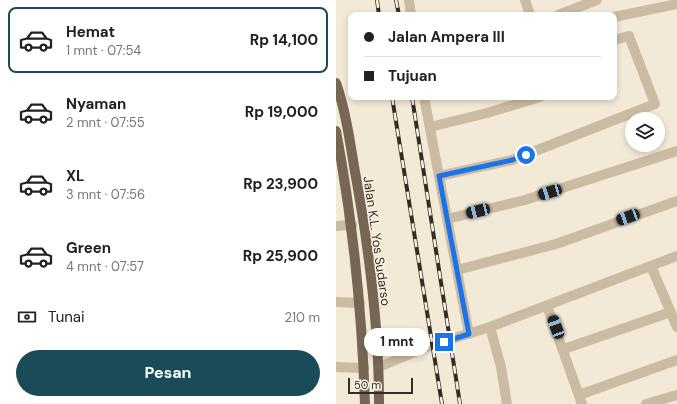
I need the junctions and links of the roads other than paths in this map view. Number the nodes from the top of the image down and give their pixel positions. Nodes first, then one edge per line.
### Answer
1 (409, 0) edge
2 (525, 0) edge
3 (597, 0) edge
4 (671, 3) edge
5 (411, 12) edge
6 (529, 12) edge
7 (566, 12) edge
8 (617, 16) edge
9 (617, 39) edge
10 (336, 83) edge
11 (425, 100) edge
12 (526, 100) edge
13 (430, 127) junction
14 (336, 131) edge
15 (677, 150) edge
16 (439, 176) junction
17 (677, 201) edge
18 (447, 219) junction
19 (352, 225) junction
20 (336, 226) edge
21 (677, 256) edge
22 (651, 266) junction
23 (457, 270) junction
24 (336, 302) edge
25 (360, 303) junction
26 (547, 306) junction
27 (671, 312) junction
28 (490, 327) junction
29 (677, 327) edge
30 (469, 334) junction
31 (564, 349) junction
32 (677, 360) edge
33 (336, 367) edge
34 (379, 367) junction
35 (364, 368) junction
36 (677, 395) edge
37 (580, 399) edge
38 (366, 404) edge
39 (379, 404) edge
40 (507, 404) edge
41 (646, 404) edge

1 - 5 street
2 - 6 street
3 - 7 street
4 - 8 street
9 - 16 street
10 - 34 main road, Jalan K.L. Yos Sudarso
11 - 13 street
12 - 13 street
13 - 16 street
14 - 19 main road, Jalan K.L. Yos Sudarso
15 - 18 street
16 - 18 street
17 - 23 street
18 - 23 street
19 - 20 street
19 - 25 main road, Jalan K.L. Yos Sudarso
21 - 22 street
22 - 26 street
22 - 27 street
23 - 30 street
24 - 25 street
25 - 35 main road, Jalan K.L. Yos Sudarso
26 - 28 street
26 - 31 street
27 - 29 street
27 - 31 street
28 - 30 street
28 - 40 street
30 - 34 street
31 - 37 street
32 - 37 street
33 - 35 street
34 - 39 main road, Jalan K.L. Yos Sudarso
35 - 38 main road, Jalan K.L. Yos Sudarso
36 - 41 street

